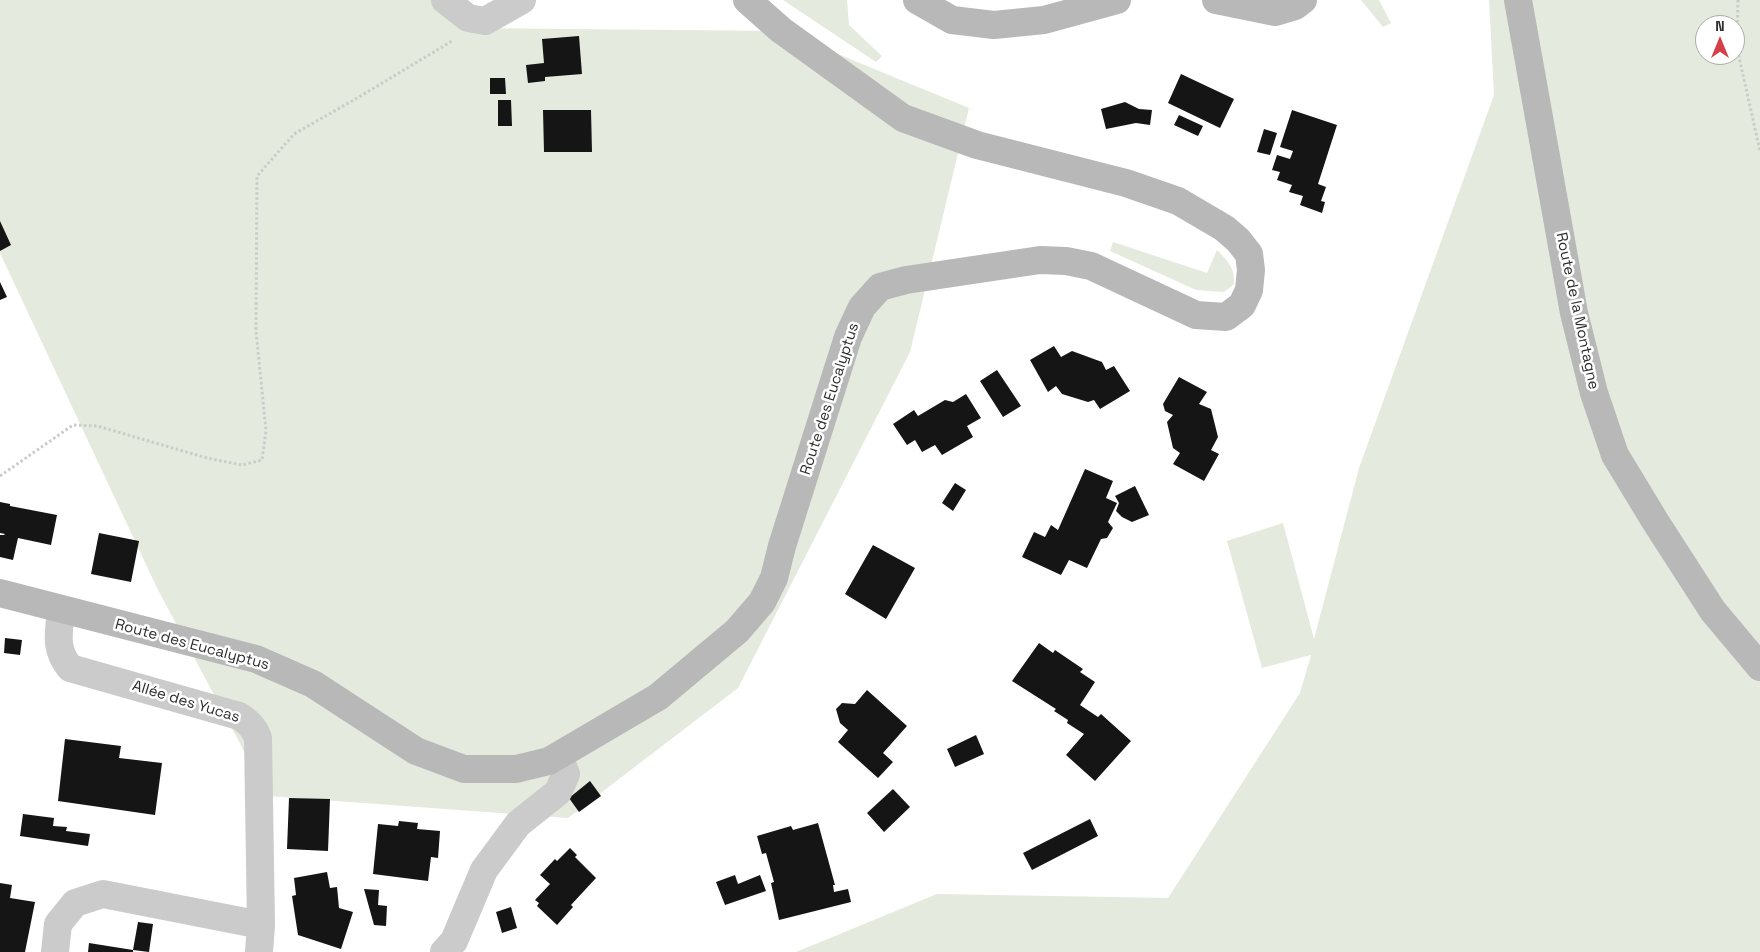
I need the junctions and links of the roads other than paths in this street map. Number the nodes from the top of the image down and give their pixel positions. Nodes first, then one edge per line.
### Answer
1 (444, 0) edge
2 (522, 0) edge
3 (747, 0) edge
4 (917, 0) edge
5 (1117, 0) edge
6 (1216, 0) edge
7 (1304, 0) edge
8 (1518, 0) edge
9 (0, 593) edge
10 (61, 610) junction
11 (1760, 667) edge
12 (559, 756) junction
13 (261, 925) junction
14 (55, 952) edge
15 (259, 952) edge
16 (444, 952) edge

1 - 2 street
3 - 12 main road, Route des Eucalyptus
4 - 5 main road
6 - 7 main road
8 - 11 main road, Route de la Montagne
9 - 10 main road, Route des Eucalyptus
10 - 12 main road, Route des Eucalyptus
10 - 13 street, Allée des Yucas
12 - 16 street
13 - 14 street
13 - 15 street, Allée des Yucas

